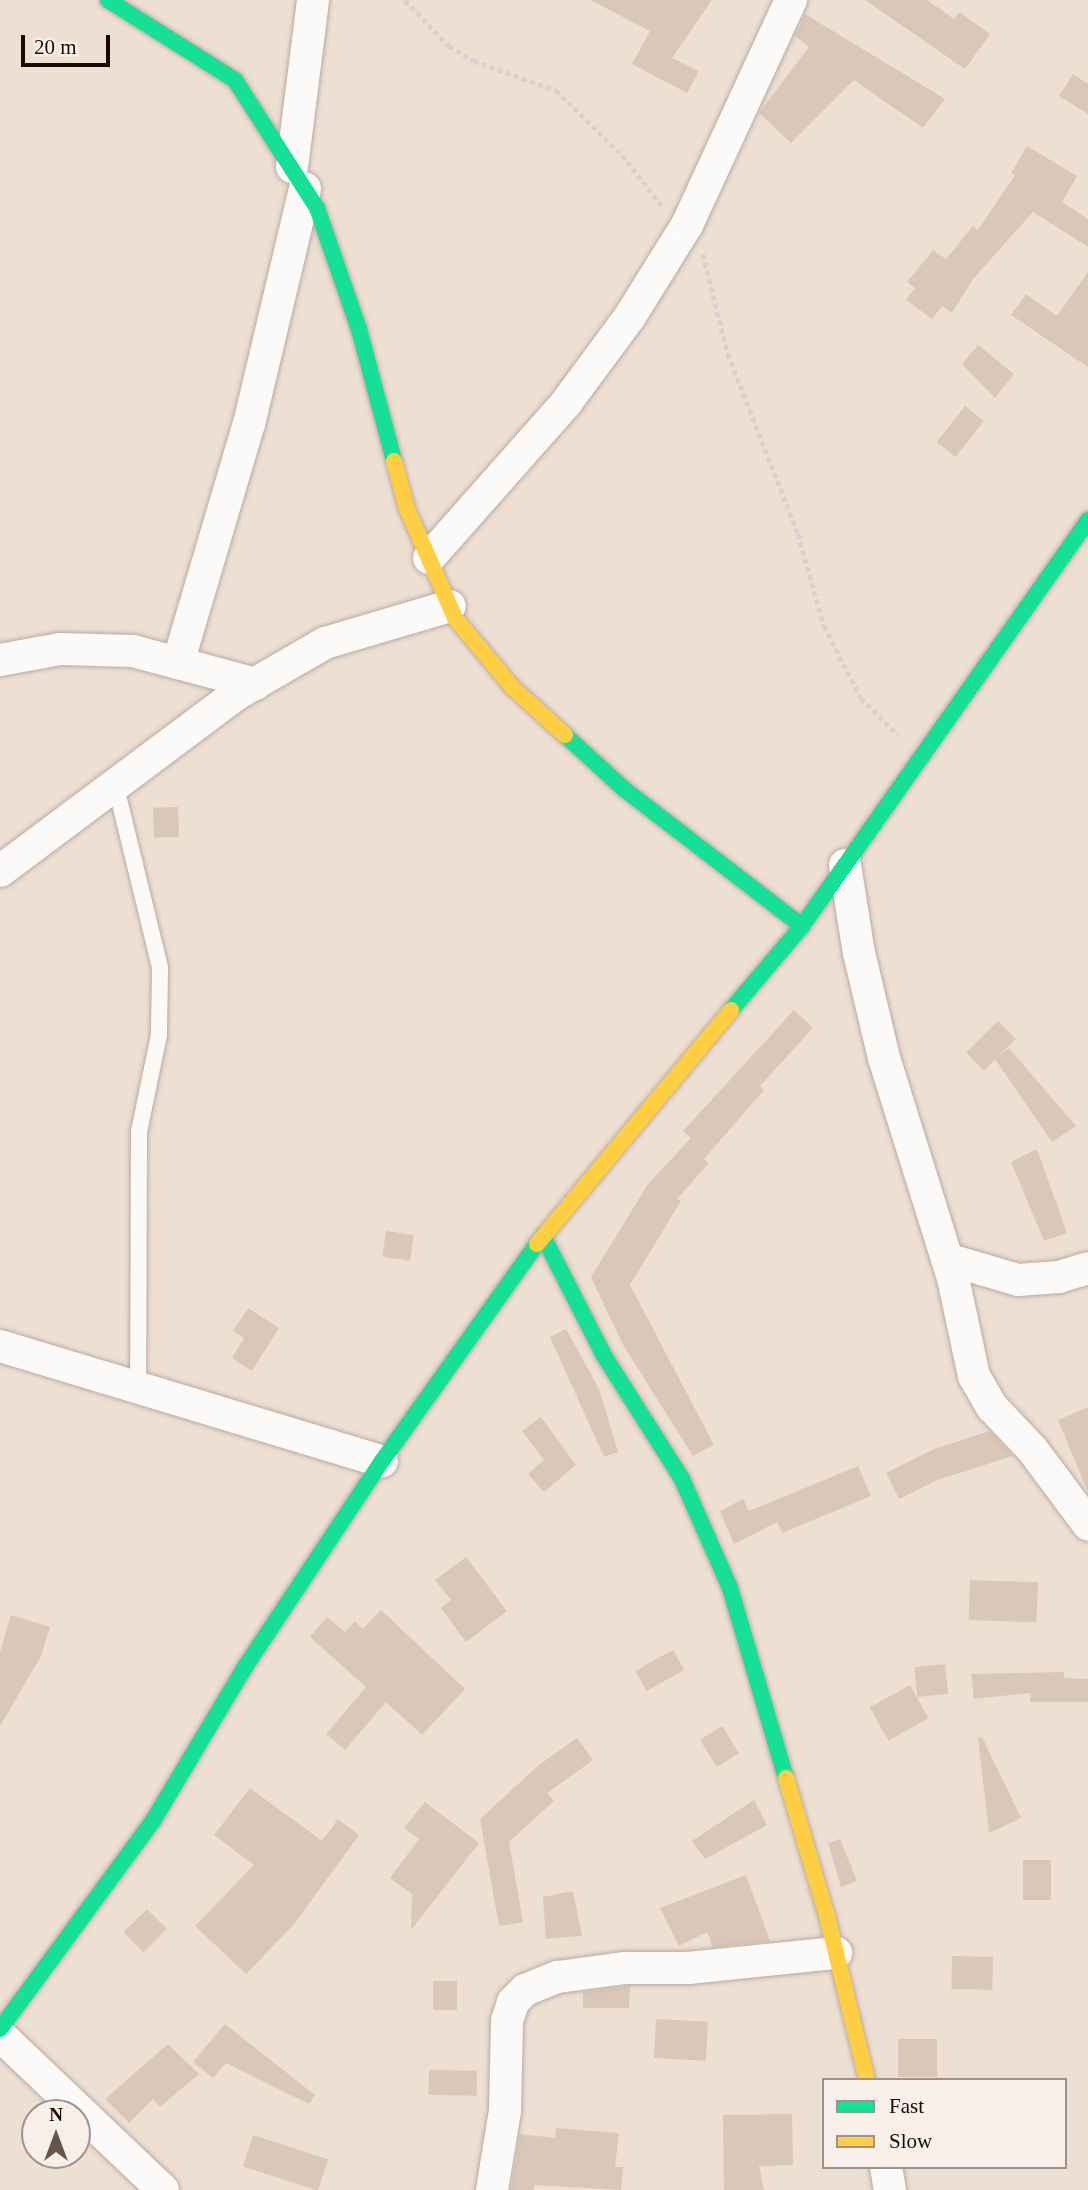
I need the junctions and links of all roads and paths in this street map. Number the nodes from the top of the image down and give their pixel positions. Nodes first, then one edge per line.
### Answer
1 (108, 0) edge
2 (313, 0) edge
3 (405, 0) edge
4 (791, 0) edge
5 (298, 178) junction
6 (685, 229) junction
7 (1088, 520) edge
8 (429, 558) junction
9 (450, 606) junction
10 (0, 660) edge
11 (178, 663) junction
12 (256, 684) junction
13 (922, 755) junction
14 (116, 788) junction
15 (845, 865) junction
16 (0, 871) edge
17 (802, 926) junction
18 (543, 1236) junction
19 (947, 1259) junction
20 (1088, 1268) edge
21 (0, 1346) edge
22 (138, 1390) junction
23 (382, 1461) junction
24 (1088, 1524) edge
25 (836, 1954) junction
26 (0, 2029) edge
27 (0, 2035) edge
28 (867, 2078) edge
29 (886, 2169) edge
30 (163, 2190) edge
31 (492, 2190) edge
32 (890, 2190) edge

1 - 5 street
2 - 5 street
3 - 6 path
4 - 6 street
5 - 8 street
5 - 11 street
6 - 8 street
6 - 13 path
7 - 13 street
8 - 9 street
9 - 12 street
9 - 17 street
10 - 11 street
11 - 12 street
12 - 14 street
13 - 15 street
14 - 16 street
14 - 22 lane
15 - 17 street
15 - 19 street
17 - 18 street
18 - 23 street
18 - 25 street
19 - 20 street
19 - 24 street
21 - 22 street
22 - 23 street
23 - 26 street
25 - 28 street
25 - 31 street
27 - 30 street
29 - 32 street

